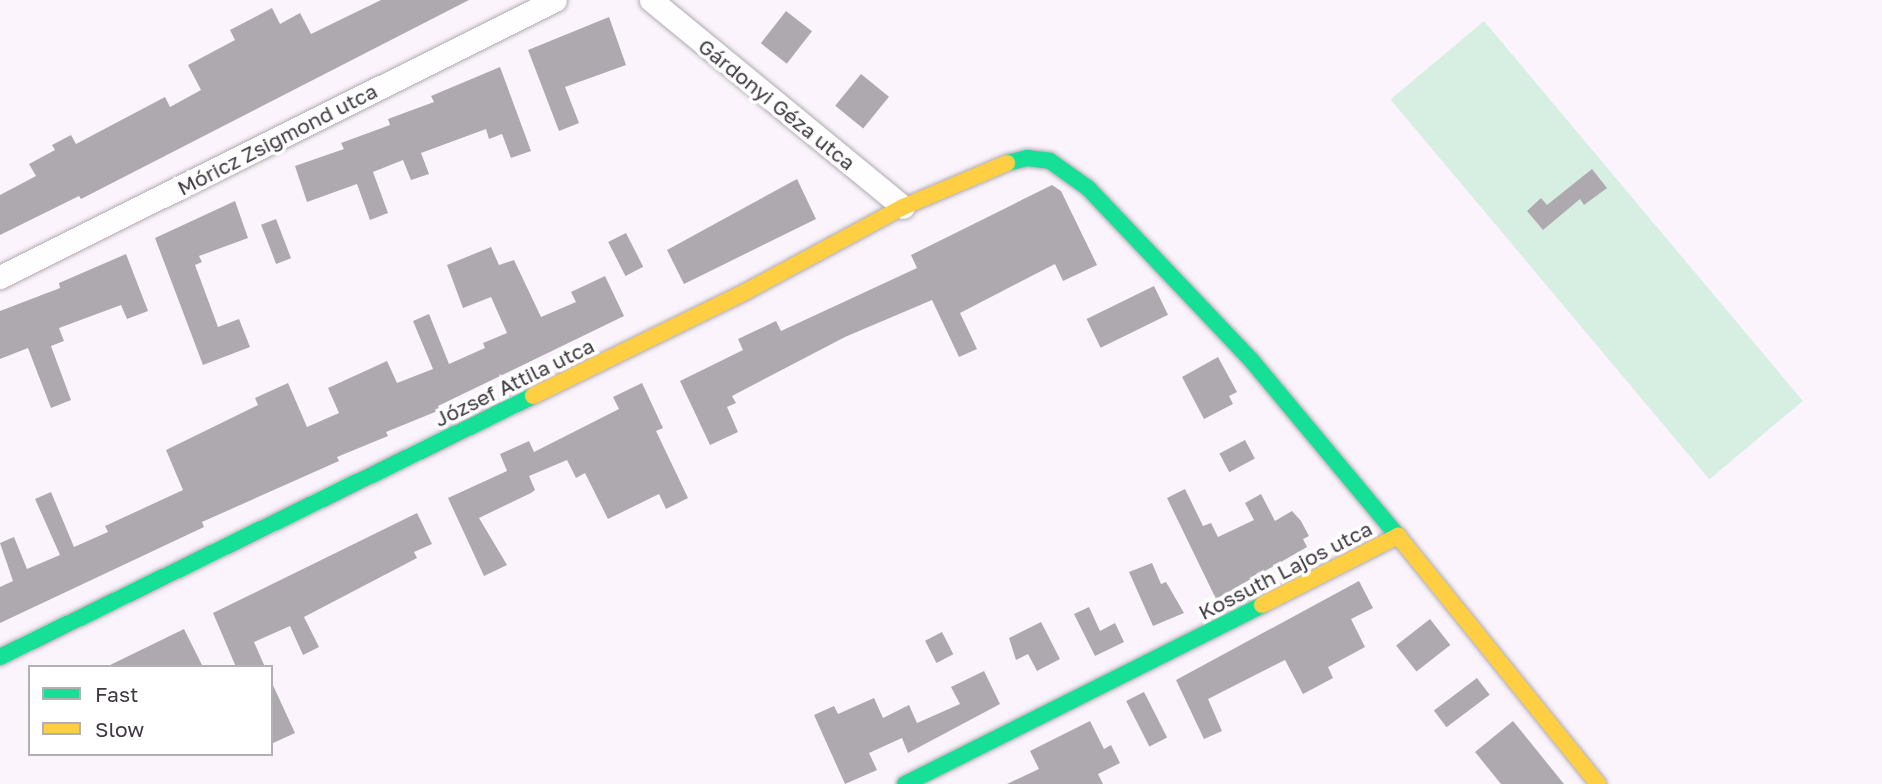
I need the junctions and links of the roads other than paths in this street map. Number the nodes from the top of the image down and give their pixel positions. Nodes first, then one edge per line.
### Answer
1 (555, 0) edge
2 (651, 0) edge
3 (903, 207) junction
4 (0, 277) edge
5 (1398, 536) junction
6 (0, 657) edge
7 (905, 784) edge
8 (1598, 784) edge

1 - 4 street, Móricz Zsigmond utca
2 - 3 street, Gárdonyi Géza utca
3 - 5 street, József Attila utca
3 - 6 street, József Attila utca
5 - 7 street, Kossuth Lajos utca
5 - 8 street, Kossuth Lajos utca

